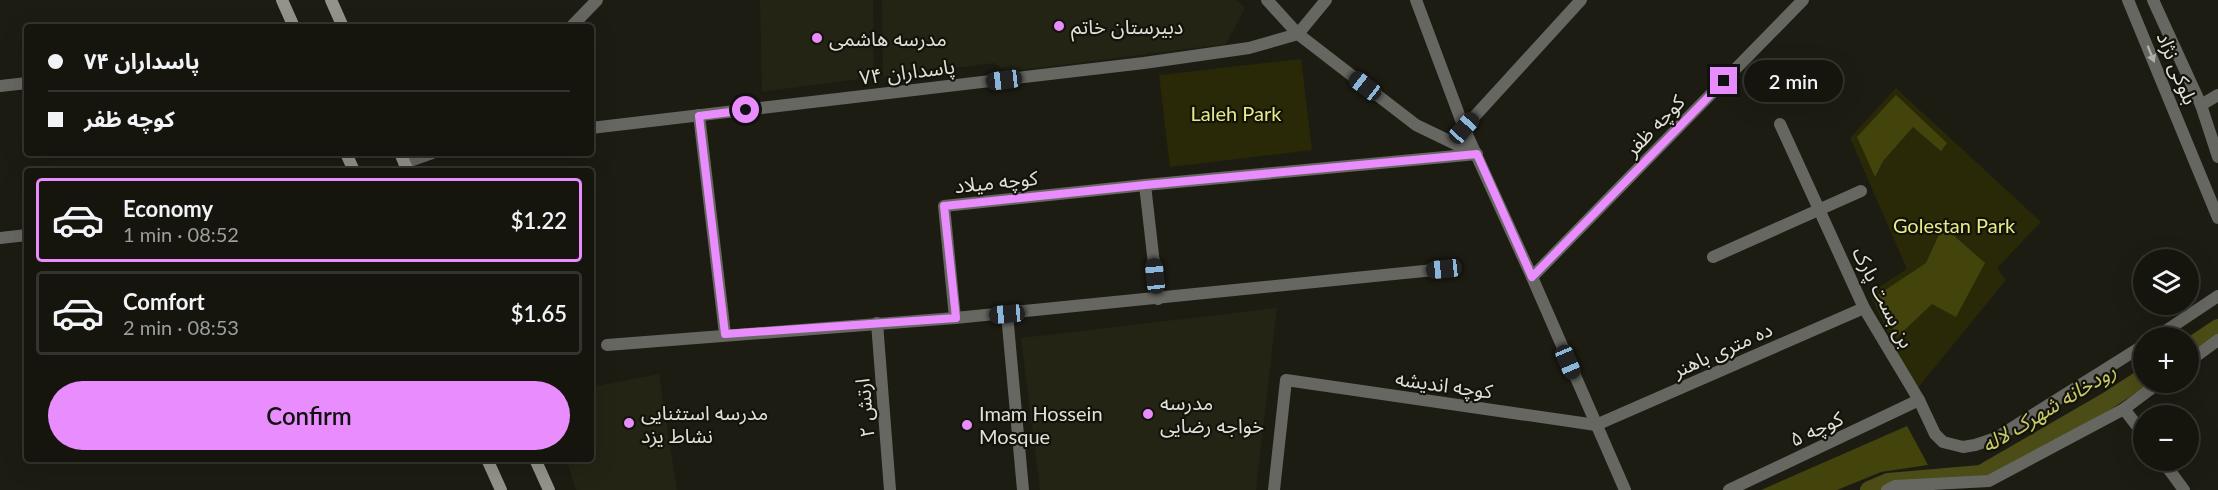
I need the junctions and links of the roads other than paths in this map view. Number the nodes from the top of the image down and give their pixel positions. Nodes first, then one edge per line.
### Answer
1 (282, 0) edge
2 (331, 0) edge
3 (597, 0) edge
4 (1267, 0) edge
5 (1326, 0) edge
6 (1416, 0) edge
7 (1581, 0) edge
8 (1803, 0) edge
9 (2128, 0) edge
10 (2153, 0) edge
11 (293, 24) edge
12 (342, 24) edge
13 (574, 24) edge
14 (1298, 34) junction
15 (24, 83) edge
16 (0, 86) edge
17 (2218, 95) edge
18 (2201, 105) junction
19 (699, 116) junction
20 (1780, 124) dead end
21 (594, 128) edge
22 (1464, 128) junction
23 (1477, 154) junction
24 (423, 156) edge
25 (2218, 157) edge
26 (404, 162) edge
27 (1145, 185) junction
28 (1860, 191) dead end
29 (1820, 210) junction
30 (2218, 218) edge
31 (24, 235) edge
32 (0, 238) edge
33 (1713, 257) dead end
34 (1444, 269) dead end
35 (1532, 277) junction
36 (2218, 296) edge
37 (1158, 299) junction
38 (1864, 308) junction
39 (1007, 314) junction
40 (956, 318) junction
41 (877, 323) junction
42 (2172, 327) edge
43 (725, 334) junction
44 (2218, 340) edge
45 (607, 345) dead end
46 (2133, 352) edge
47 (2199, 354) edge
48 (2145, 393) edge
49 (1919, 400) junction
50 (2124, 409) junction
51 (2133, 421) edge
52 (1596, 426) junction
53 (488, 462) edge
54 (536, 462) edge
55 (2170, 471) edge
56 (501, 490) edge
57 (549, 490) edge
58 (890, 490) edge
59 (1023, 490) edge
60 (1274, 490) edge
61 (1625, 490) edge
62 (1729, 490) edge
63 (1887, 490) edge
64 (2184, 490) edge

1 - 11 main road
2 - 12 main road
3 - 13 street
4 - 14 street
5 - 14 street
6 - 22 street
7 - 22 street
8 - 35 street, کوچه ظفر
9 -> 30 street, بلوکی نژاد
10 - 18 street, بلوکی نژاد
14 - 19 street, پاسداران ۷۴
14 - 23 street
15 - 16 street
17 - 18 street
18 - 25 street, بلوکی نژاد
19 - 21 street, پاسداران ۷۴
19 - 43 street
20 - 29 street, بن بست پارک
22 - 23 street
23 - 27 street, کوچه میلاد
23 - 35 street
24 - 26 street
27 - 37 street
27 - 40 street, کوچه میلاد
28 - 29 street
29 - 33 street
29 - 38 street, بن بست پارک
31 - 32 street
34 - 37 street
35 - 52 street
36 - 42 street
37 - 39 street
38 - 49 street, بن بست پارک
38 - 52 street, ده متری باهنر
39 - 40 street
39 - 59 street
40 - 41 street
41 - 43 street
41 - 58 street, ارتش ۲
43 - 45 street
44 - 47 street
46 - 49 street, بن بست پارک
48 - 50 street
49 - 62 street, کوچه ۵
50 - 51 street
50 - 63 street
52 - 60 street, کوچه اندیشه
52 - 61 street
53 - 56 main road
54 - 57 main road
55 - 64 street

